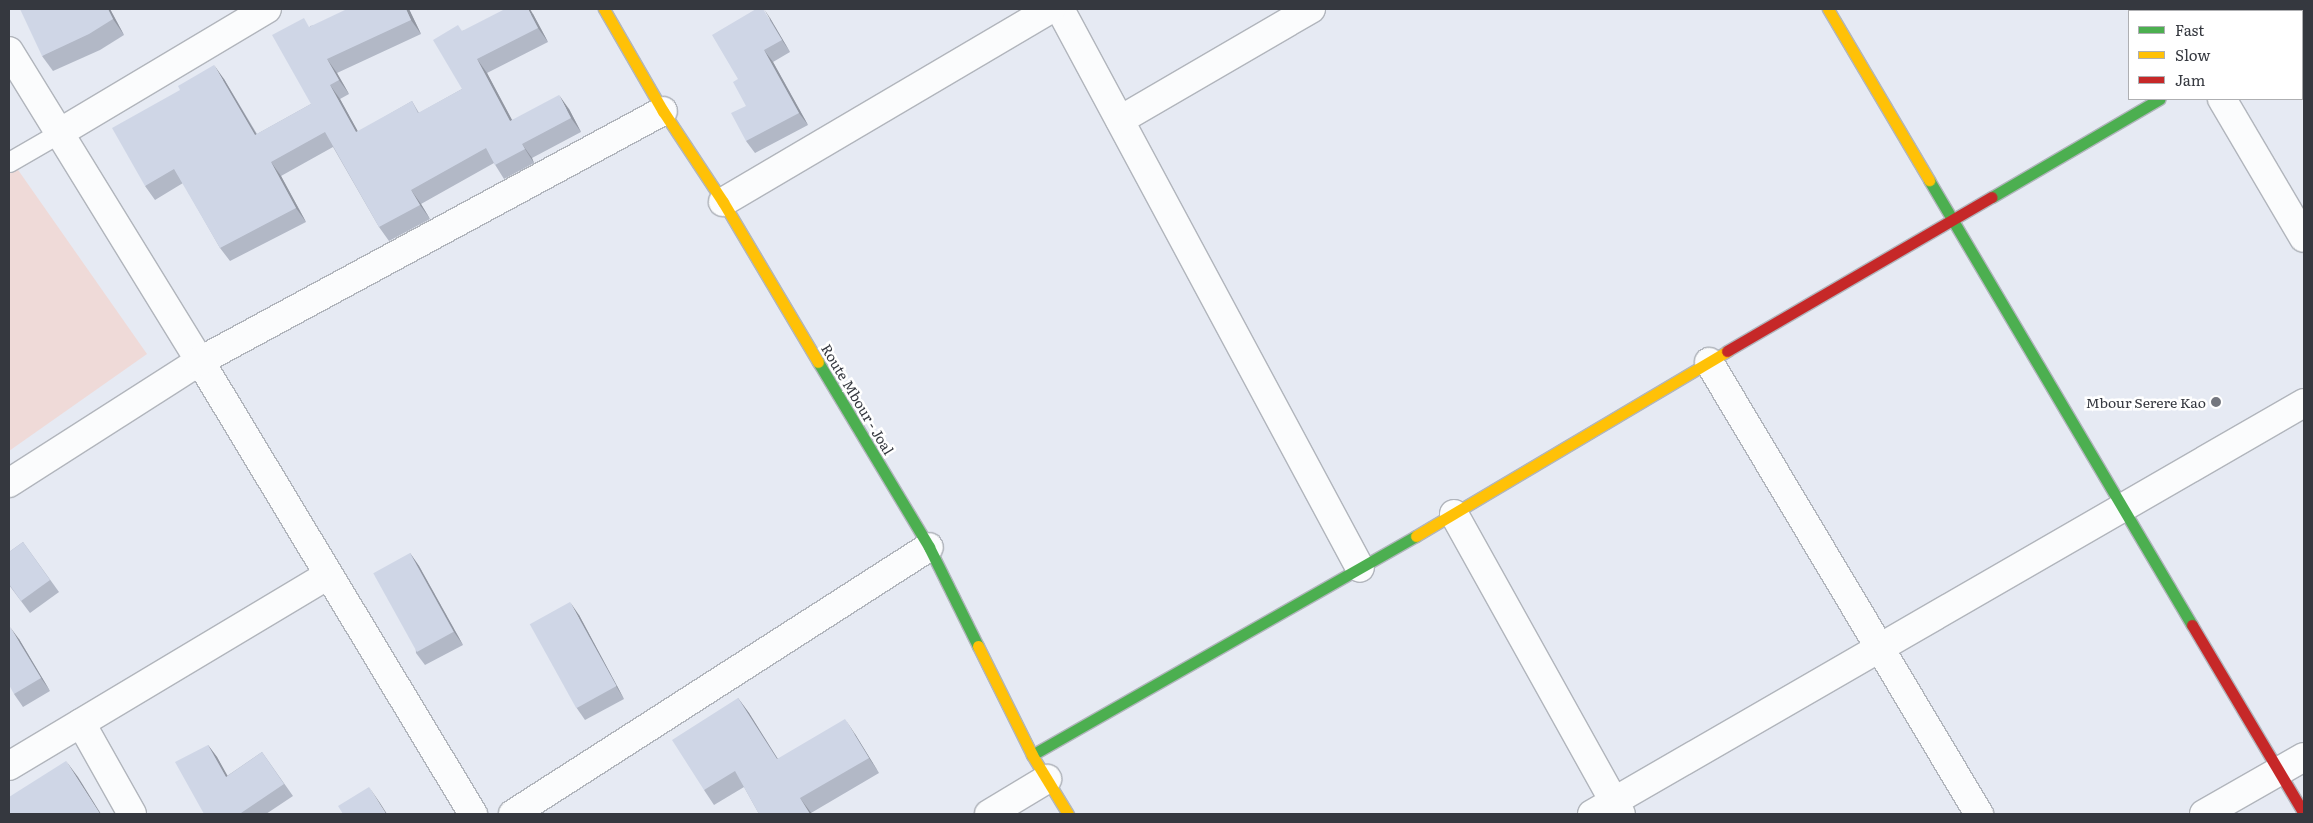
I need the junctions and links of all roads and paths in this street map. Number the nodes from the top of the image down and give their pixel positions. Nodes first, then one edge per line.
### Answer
1 (267, 9) edge
2 (604, 9) edge
3 (1051, 9) edge
4 (1060, 9) edge
5 (1311, 9) edge
6 (1828, 9) edge
7 (9, 51) edge
8 (2158, 100) edge
9 (2223, 100) edge
10 (663, 112) junction
11 (1120, 120) junction
12 (59, 133) junction
13 (9, 162) edge
14 (722, 202) junction
15 (1953, 220) junction
16 (2304, 238) edge
17 (200, 361) junction
18 (1709, 362) junction
19 (2304, 403) edge
20 (9, 483) edge
21 (2123, 508) junction
22 (1454, 514) junction
23 (930, 547) junction
24 (1360, 568) junction
25 (328, 575) junction
26 (1880, 648) junction
27 (81, 723) junction
28 (1032, 755) junction
29 (2304, 757) edge
30 (9, 766) edge
31 (2280, 772) junction
32 (1047, 779) junction
33 (1609, 810) edge
34 (132, 814) edge
35 (473, 814) edge
36 (513, 814) edge
37 (988, 814) edge
38 (1068, 814) edge
39 (1979, 814) edge
40 (2204, 814) edge
41 (2304, 814) edge

1 - 12 street
2 - 10 street, Route Mbour - Joal
3 - 14 street
4 - 11 street
5 - 11 street
6 - 15 street
7 - 12 street
8 - 15 street
9 - 16 street
10 - 14 street, Route Mbour - Joal
10 - 17 street
11 - 24 street
12 - 13 lane
12 - 17 street
14 - 23 street, Route Mbour - Joal
15 - 18 street
15 - 21 street
17 - 20 street
17 - 25 street
18 - 22 street
18 - 26 street
19 - 21 street
21 - 26 street
21 - 31 street
22 - 24 street
22 - 33 street
23 - 28 street, Route Mbour - Joal
23 - 36 street
24 - 28 street
25 - 27 street
25 - 35 street
26 - 33 street
26 - 39 street
27 - 30 street
27 - 34 street
28 - 32 street, Route Mbour - Joal
29 - 31 street
31 - 40 street
31 - 41 street
32 - 37 street
32 - 38 street, Route Mbour - Joal

